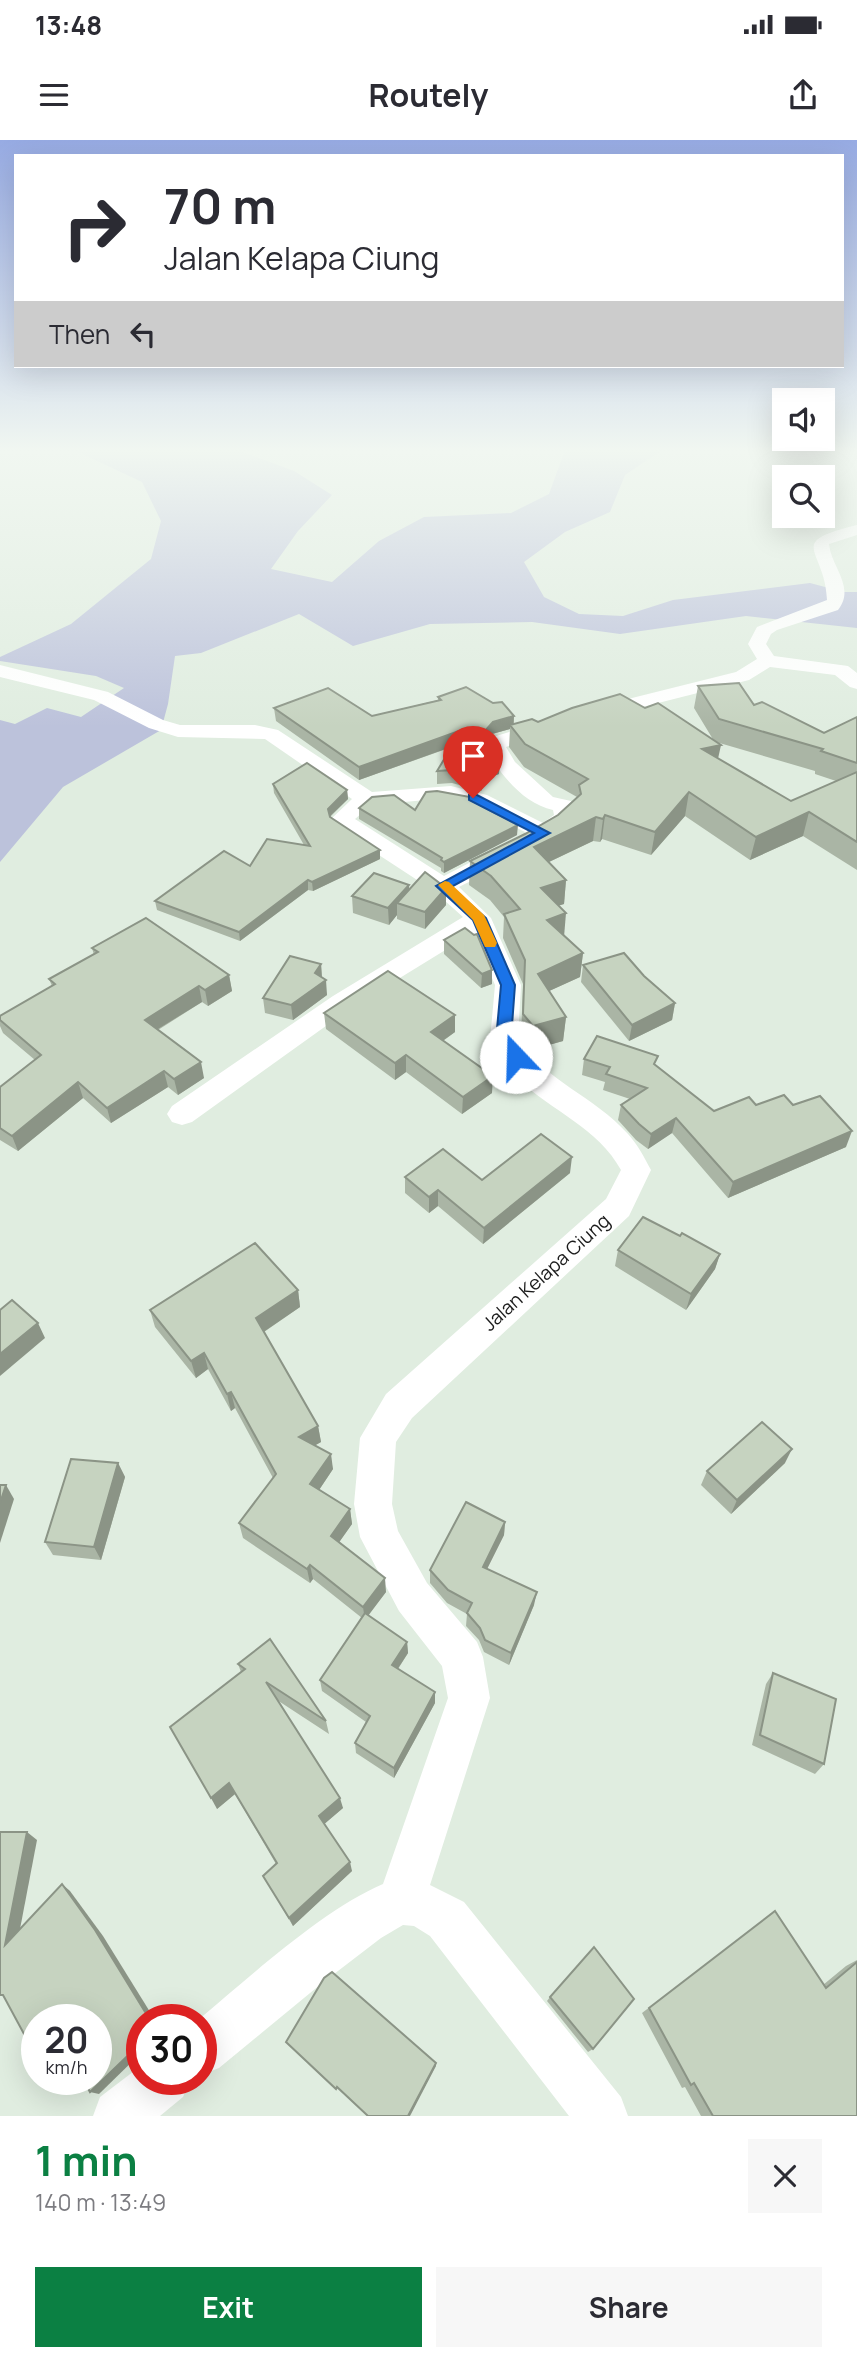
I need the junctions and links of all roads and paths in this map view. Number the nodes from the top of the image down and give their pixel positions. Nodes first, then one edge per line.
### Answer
1 (822, 542) edge
2 (767, 661) junction
3 (0, 671) edge
4 (857, 683) edge
5 (366, 798) junction
6 (544, 833) junction
7 (443, 886) junction
8 (479, 918) junction
9 (182, 1114) dead end
10 (401, 1901) junction
11 (217, 2037) edge
12 (145, 2095) edge
13 (119, 2116) edge
14 (602, 2116) edge

1 - 2 street
2 - 4 street
2 - 6 street
3 - 5 street
5 - 6 street
5 - 7 street, Jalan Kelapa Ciung
6 - 7 street
7 - 8 street, Jalan Kelapa Ciung
8 - 9 street
8 - 10 street, Jalan Kelapa Ciung
10 - 11 street
10 - 14 street
12 - 13 street

